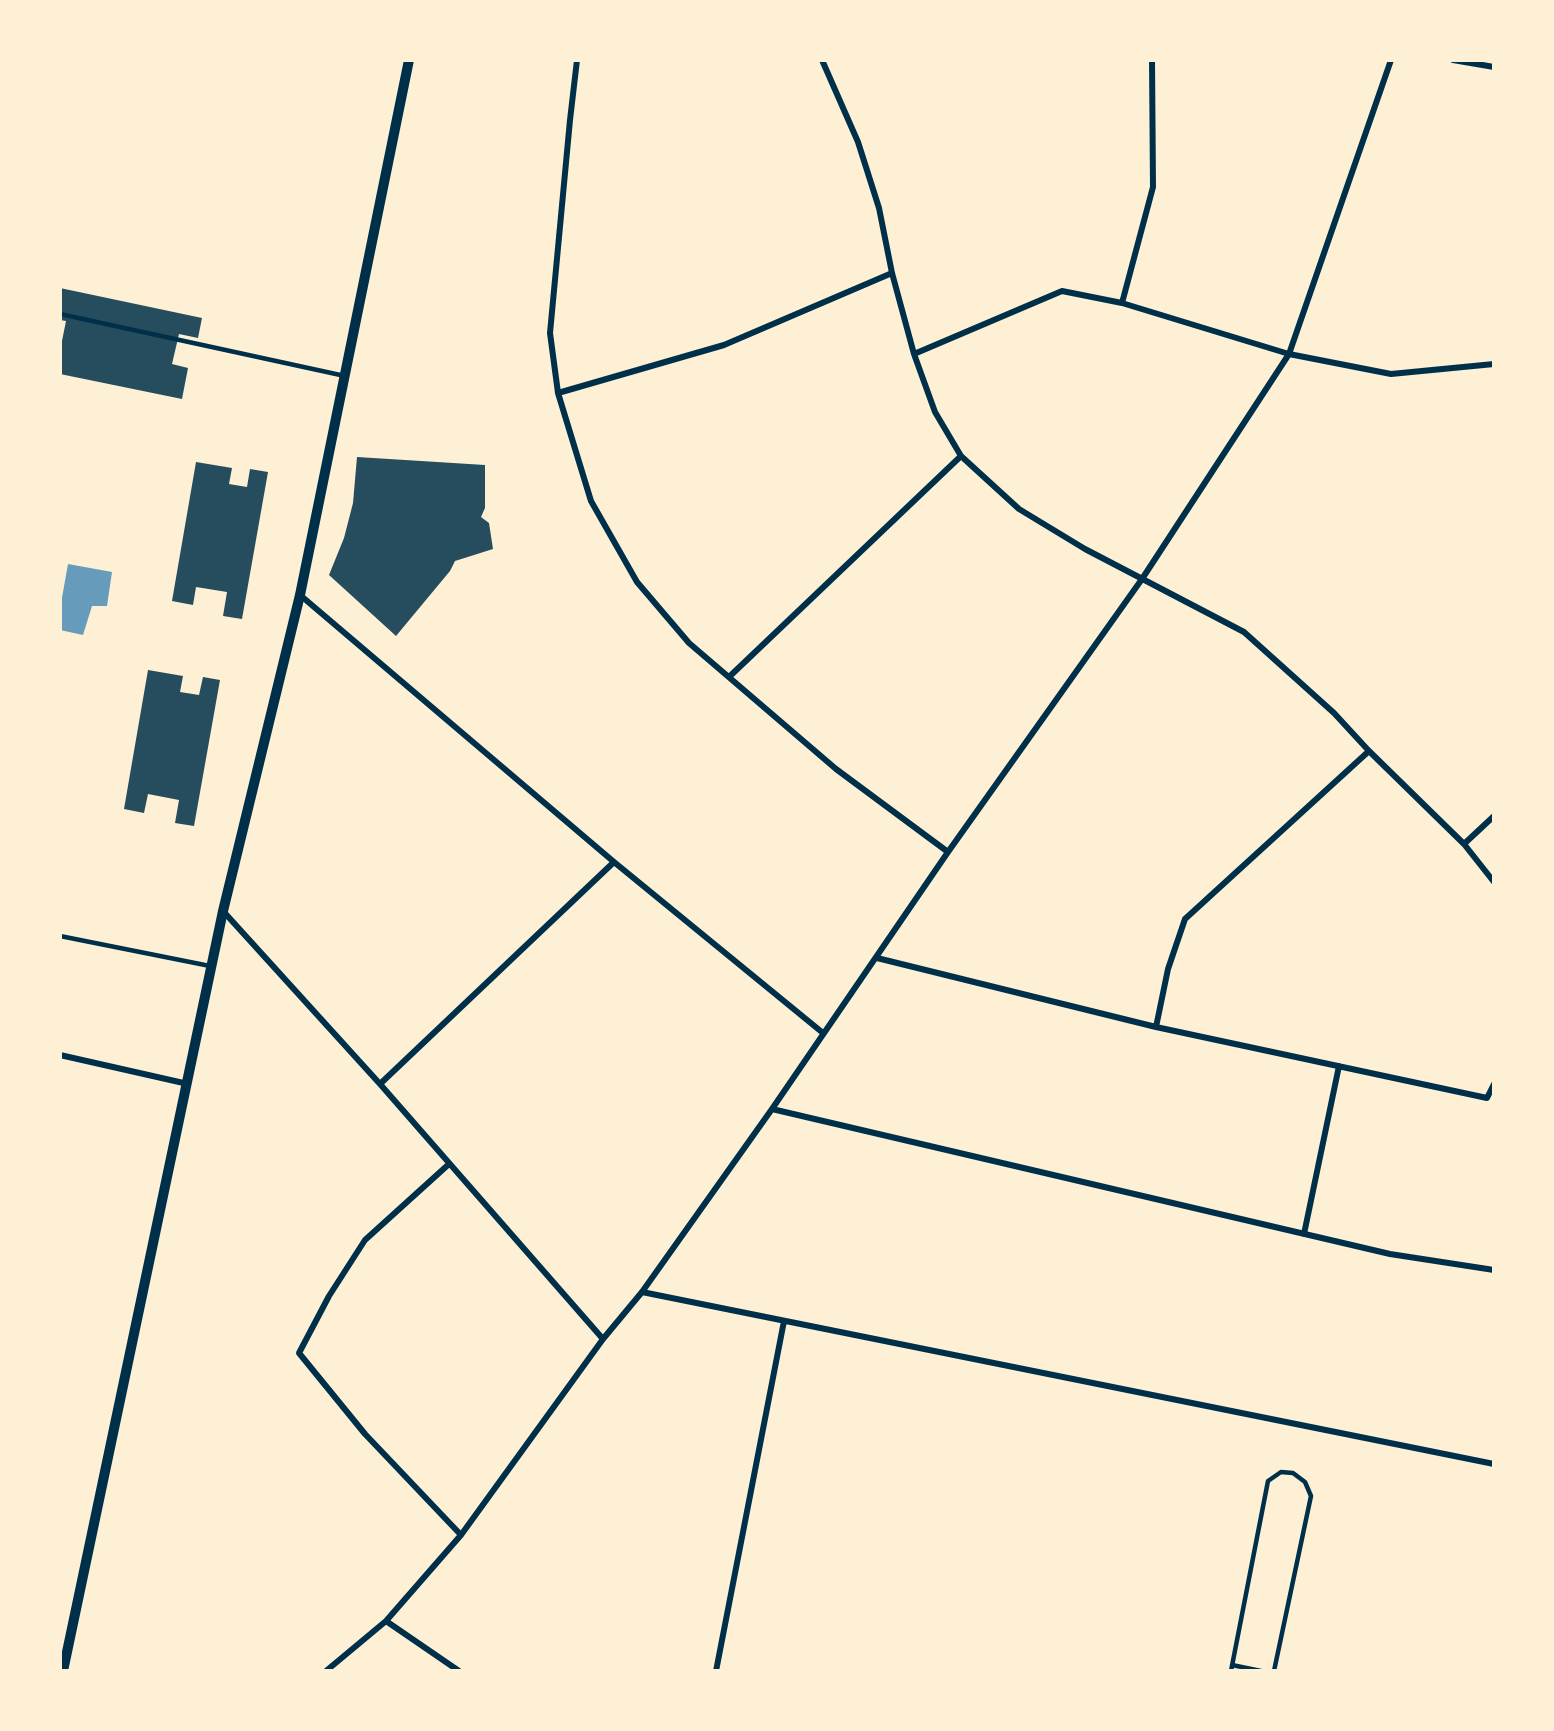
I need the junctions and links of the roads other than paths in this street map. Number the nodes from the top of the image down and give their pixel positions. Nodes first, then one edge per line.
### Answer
1 (409, 60) edge
2 (577, 60) edge
3 (822, 60) edge
4 (1152, 60) edge
5 (1391, 60) edge
6 (1453, 60) edge
7 (1494, 67) edge
8 (892, 273) junction
9 (1122, 303) junction
10 (60, 314) edge
11 (914, 354) junction
12 (1289, 354) junction
13 (1494, 364) edge
14 (345, 376) junction
15 (558, 393) junction
16 (961, 456) junction
17 (1142, 579) junction
18 (300, 595) junction
19 (729, 677) junction
20 (1369, 751) junction
21 (1494, 816) edge
22 (1464, 844) junction
23 (948, 852) junction
24 (614, 862) junction
25 (1494, 882) edge
26 (224, 911) junction
27 (60, 936) edge
28 (877, 958) junction
29 (212, 966) junction
30 (1156, 1027) junction
31 (823, 1033) junction
32 (60, 1055) edge
33 (1339, 1066) junction
34 (188, 1084) junction
35 (380, 1084) junction
36 (1494, 1084) edge
37 (772, 1109) junction
38 (449, 1164) junction
39 (1304, 1234) junction
40 (1494, 1270) edge
41 (642, 1292) junction
42 (784, 1321) junction
43 (603, 1340) junction
44 (1494, 1464) edge
45 (461, 1535) junction
46 (386, 1621) junction
47 (1232, 1665) junction
48 (63, 1671) edge
49 (326, 1671) edge
50 (459, 1671) edge
51 (716, 1671) edge
52 (1231, 1671) edge
53 (1261, 1671) edge
54 (1274, 1671) edge

1 - 14 street
2 - 15 street
3 - 8 street
4 - 9 street
5 - 12 street
6 - 7 street
8 - 11 street
8 - 15 street
9 - 11 street
9 - 12 street
10 - 14 lane
11 - 16 street
12 - 13 street
12 - 17 street
14 - 18 street
15 - 19 street
16 - 17 street
16 - 19 street
17 - 20 street
17 - 23 street
18 - 24 street
18 - 26 street
19 - 23 street
20 - 22 street
20 - 30 street
21 - 22 street
22 - 25 street
23 - 28 street
24 - 31 street
24 - 35 street
26 - 29 street
26 - 35 street
27 - 29 lane
28 - 30 street
28 - 31 street
29 - 34 street
30 - 33 street
31 - 37 street
32 - 34 street
33 - 36 street
33 - 39 street
34 - 48 street
35 - 38 street
37 - 39 street
37 - 41 street
38 - 43 street
38 - 45 street
39 - 40 street
41 - 42 street
41 - 43 street
42 - 44 street
42 - 51 street
43 - 45 street
45 - 46 street
46 - 49 street
46 - 50 street
47 - 52 lane
47 - 53 lane
47 - 54 lane

